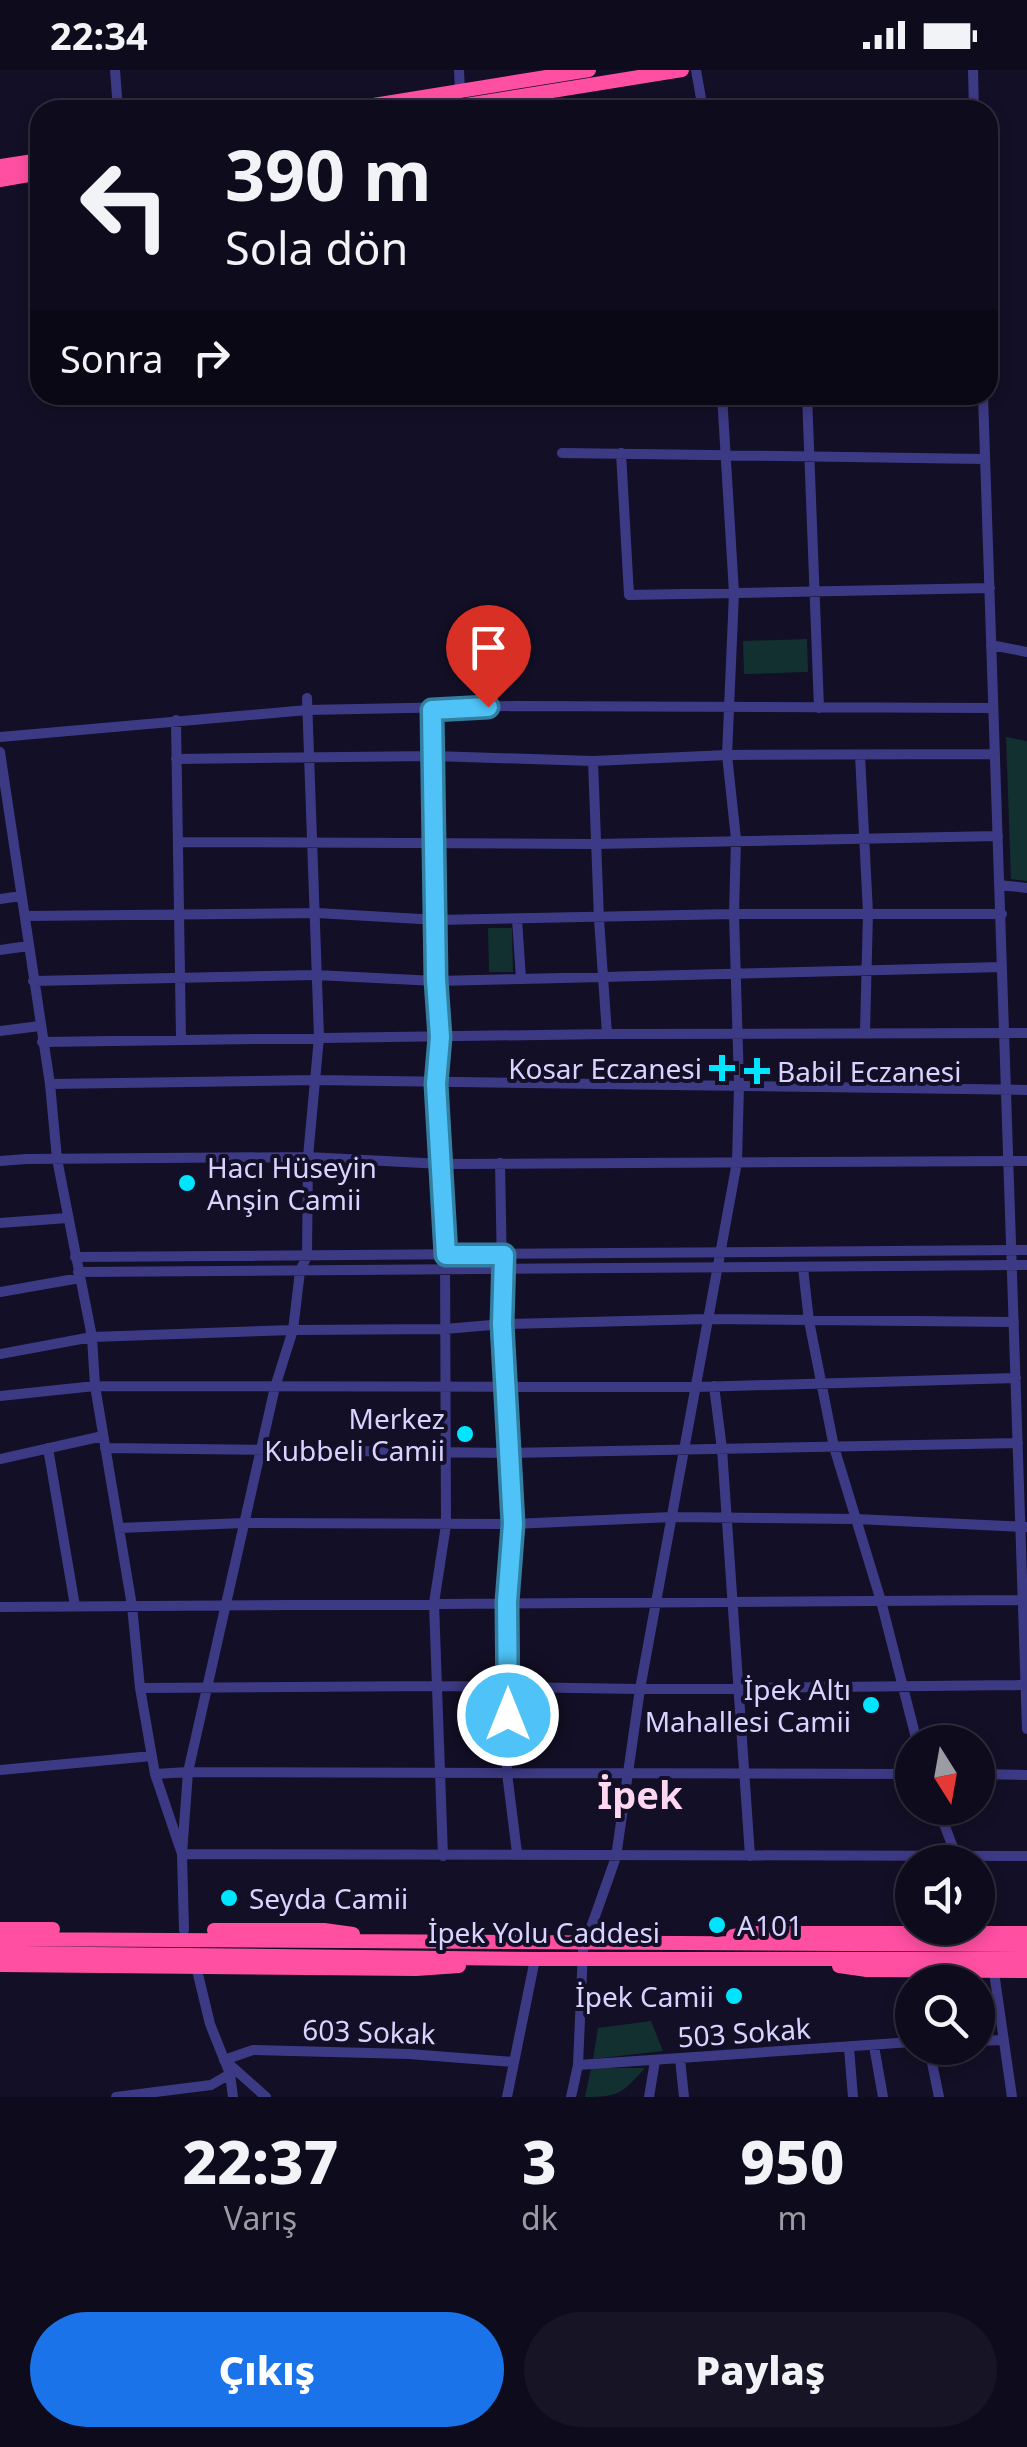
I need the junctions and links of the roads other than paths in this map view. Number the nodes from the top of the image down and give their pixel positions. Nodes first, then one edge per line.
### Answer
1 (115, 70) edge
2 (459, 70) edge
3 (589, 70) edge
4 (682, 70) edge
5 (696, 70) edge
6 (973, 70) edge
7 (460, 91) junction
8 (117, 100) edge
9 (405, 100) edge
10 (497, 100) edge
11 (701, 100) edge
12 (974, 100) edge
13 (30, 162) edge
14 (0, 166) edge
15 (30, 176) edge
16 (0, 180) edge
17 (723, 405) edge
18 (807, 405) edge
19 (983, 405) edge
20 (562, 453) dead end
21 (620, 454) junction
22 (726, 454) junction
23 (810, 456) junction
24 (985, 459) junction
25 (990, 588) junction
26 (817, 591) junction
27 (734, 593) junction
28 (992, 645) junction
29 (1027, 652) edge
30 (307, 704) junction
31 (730, 708) junction
32 (819, 708) junction
33 (994, 708) junction
34 (432, 710) junction
35 (176, 720) junction
36 (0, 737) edge
37 (0, 752) edge
38 (995, 754) junction
39 (860, 755) junction
40 (308, 756) junction
41 (433, 756) junction
42 (728, 756) junction
43 (176, 759) junction
44 (593, 761) junction
45 (998, 836) junction
46 (736, 840) junction
47 (862, 841) junction
48 (178, 842) junction
49 (312, 842) junction
50 (433, 842) junction
51 (595, 844) junction
52 (1000, 885) junction
53 (1027, 888) edge
54 (22, 896) junction
55 (0, 899) edge
56 (317, 913) junction
57 (180, 914) junction
58 (734, 914) junction
59 (868, 914) junction
60 (1002, 914) junction
61 (25, 916) junction
62 (598, 919) junction
63 (437, 920) junction
64 (518, 920) junction
65 (28, 946) junction
66 (0, 950) edge
67 (1002, 967) junction
68 (736, 973) junction
69 (866, 973) junction
70 (316, 976) junction
71 (179, 978) junction
72 (602, 978) junction
73 (436, 980) junction
74 (521, 980) junction
75 (33, 981) junction
76 (40, 1026) junction
77 (0, 1031) edge
78 (865, 1032) junction
79 (738, 1033) junction
80 (1005, 1033) junction
81 (1027, 1033) edge
82 (607, 1034) junction
83 (319, 1037) junction
84 (440, 1037) junction
85 (181, 1040) junction
86 (42, 1042) junction
87 (314, 1080) junction
88 (50, 1084) junction
89 (436, 1084) junction
90 (739, 1085) junction
91 (1008, 1088) junction
92 (1027, 1090) edge
93 (308, 1157) junction
94 (57, 1160) junction
95 (1010, 1160) junction
96 (0, 1162) edge
97 (736, 1162) junction
98 (1027, 1162) edge
99 (500, 1163) junction
100 (442, 1164) junction
101 (67, 1218) junction
102 (0, 1222) edge
103 (1011, 1248) junction
104 (1027, 1250) edge
105 (720, 1253) junction
106 (446, 1255) junction
107 (307, 1256) junction
108 (75, 1257) junction
109 (504, 1261) junction
110 (718, 1266) junction
111 (1012, 1266) junction
112 (1027, 1266) edge
113 (443, 1268) junction
114 (803, 1268) junction
115 (300, 1271) junction
116 (79, 1275) junction
117 (0, 1292) edge
118 (708, 1319) junction
119 (809, 1322) junction
120 (1014, 1322) junction
121 (502, 1324) junction
122 (446, 1329) junction
123 (293, 1330) junction
124 (92, 1337) junction
125 (1014, 1339) junction
126 (1027, 1340) edge
127 (0, 1354) edge
128 (1016, 1378) junction
129 (821, 1381) junction
130 (95, 1386) junction
131 (275, 1386) junction
132 (714, 1386) junction
133 (505, 1387) junction
134 (696, 1387) junction
135 (444, 1389) junction
136 (0, 1396) edge
137 (1022, 1414) edge
138 (104, 1442) junction
139 (1018, 1443) junction
140 (834, 1447) junction
141 (48, 1448) junction
142 (261, 1448) junction
143 (684, 1449) junction
144 (722, 1449) junction
145 (445, 1452) junction
146 (508, 1453) junction
147 (0, 1459) edge
148 (672, 1517) junction
149 (727, 1518) junction
150 (856, 1519) junction
151 (243, 1523) junction
152 (513, 1524) junction
153 (446, 1525) junction
154 (1024, 1527) edge
155 (119, 1528) junction
156 (880, 1600) junction
157 (1023, 1600) junction
158 (730, 1601) junction
159 (507, 1602) junction
160 (656, 1602) junction
161 (434, 1603) junction
162 (224, 1605) junction
163 (75, 1606) junction
164 (132, 1606) junction
165 (0, 1607) edge
166 (1025, 1615) edge
167 (1026, 1685) edge
168 (437, 1686) junction
169 (509, 1686) junction
170 (901, 1686) junction
171 (206, 1687) junction
172 (140, 1688) junction
173 (737, 1688) junction
174 (640, 1689) junction
175 (911, 1725) edge
176 (1027, 1729) edge
177 (152, 1756) junction
178 (0, 1770) edge
179 (188, 1772) junction
180 (628, 1773) junction
181 (156, 1774) junction
182 (440, 1774) junction
183 (507, 1774) junction
184 (745, 1774) junction
185 (895, 1774) edge
186 (995, 1774) edge
187 (1027, 1775) edge
188 (517, 1853) junction
189 (182, 1854) junction
190 (443, 1856) junction
191 (616, 1856) junction
192 (750, 1856) junction
193 (1027, 1856) edge
194 (995, 1857) edge
195 (895, 1858) edge
196 (0, 1929) edge
197 (184, 1930) junction
198 (1027, 1933) edge
199 (0, 1939) edge
200 (413, 1942) junction
201 (691, 1943) junction
202 (1027, 1945) edge
203 (582, 1951) junction
204 (0, 1954) edge
205 (789, 1958) junction
206 (535, 1959) junction
207 (1027, 1959) edge
208 (0, 1965) edge
209 (196, 1966) junction
210 (995, 1972) edge
211 (1027, 1972) edge
212 (895, 1974) edge
213 (995, 1980) edge
214 (995, 2040) edge
215 (1002, 2040) junction
216 (895, 2044) edge
217 (874, 2046) junction
218 (850, 2048) junction
219 (680, 2059) junction
220 (224, 2060) junction
221 (655, 2061) junction
222 (514, 2062) junction
223 (578, 2065) junction
224 (932, 2065) edge
225 (230, 2074) junction
226 (116, 2097) edge
227 (234, 2097) edge
228 (266, 2097) edge
229 (507, 2097) edge
230 (572, 2097) edge
231 (649, 2097) edge
232 (684, 2097) edge
233 (853, 2097) edge
234 (884, 2097) edge
235 (939, 2097) edge
236 (1012, 2097) edge

1 - 8 street
2 - 7 street
3 - 7 highway
4 - 10 highway
5 - 11 street
6 - 12 street
7 - 9 highway
13 - 14 highway
15 - 16 highway
17 - 22 street
18 - 23 street
19 - 24 street
20 - 21 street
21 - 22 street
21 - 27 street
22 - 23 street
22 - 27 street
23 - 24 street
23 - 26 street
24 - 25 street
25 - 26 street
25 - 28 street
26 - 27 street
26 - 32 street
27 - 31 street
28 - 29 street
28 - 33 street
30 - 34 street
30 - 35 street
30 - 40 street
31 - 32 street
31 - 34 street
31 - 42 street
32 - 33 street
33 - 38 street
34 - 41 street
35 - 36 street
35 - 43 street
37 - 54 street
38 - 39 street
38 - 45 street
39 - 42 street
39 - 47 street
40 - 41 street
40 - 43 street
40 - 49 street
41 - 44 street
41 - 50 street
42 - 44 street
42 - 46 street
43 - 48 street
44 - 51 street
45 - 47 street
45 - 52 street
46 - 47 street
46 - 51 street
46 - 58 street
47 - 59 street
48 - 49 street
48 - 57 street
49 - 50 street
49 - 56 street
50 - 51 street
50 - 63 street
51 - 62 street
52 - 53 street
52 - 60 street
54 - 55 street
54 - 61 street
56 - 57 street
56 - 63 street
56 - 70 street
57 - 61 street
57 - 71 street
58 - 59 street
58 - 62 street
58 - 68 street
59 - 60 street
59 - 69 street
60 - 67 street
61 - 65 street
62 - 64 street
62 - 72 street
63 - 64 street
63 - 73 street
64 - 74 street
65 - 66 street
65 - 75 street
67 - 69 street
67 - 80 street
68 - 69 street
68 - 72 street
68 - 79 street
69 - 78 street
70 - 71 street
70 - 73 street
70 - 83 street
71 - 75 street
71 - 85 street
72 - 74 street
72 - 82 street
73 - 74 street
73 - 84 street
75 - 76 street
76 - 77 street
76 - 86 street
78 - 79 street
78 - 80 street
79 - 82 street
79 - 90 street
80 - 81 street
80 - 91 street
82 - 84 street
83 - 84 street
83 - 85 street
83 - 87 street
84 - 89 street
85 - 86 street
86 - 88 street
87 - 88 street
87 - 89 street
87 - 93 street
88 - 94 street
89 - 90 street
89 - 100 street
90 - 91 street
90 - 97 street
91 - 92 street
91 - 95 street
93 - 94 street
93 - 100 street
93 - 107 street
94 - 96 street
94 - 101 street
95 - 97 street
95 - 98 street
95 - 103 street
97 - 99 street
97 - 105 street
99 - 100 street
99 - 109 street
100 - 106 street
101 - 102 street
101 - 108 street
103 - 104 street
103 - 105 street
103 - 111 street
105 - 109 street
105 - 110 street
106 - 107 street
106 - 109 street
106 - 113 street
107 - 108 street
107 - 115 street
108 - 116 street
109 - 110 street
109 - 113 street
109 - 121 street
110 - 114 street
110 - 118 street
111 - 112 street
111 - 114 street
111 - 120 street
113 - 115 street
113 - 122 street
114 - 119 street
115 - 116 street
115 - 123 street
116 - 117 street
116 - 124 street
118 - 119 street
118 - 121 street
118 - 134 street
119 - 120 street
119 - 129 street
120 - 125 street
121 - 122 street
121 - 133 street
122 - 123 street
122 - 135 street
123 - 124 street
123 - 131 street
124 - 127 street
124 - 130 street
125 - 126 street
125 - 128 street
128 - 129 street
128 - 137 street
129 - 132 street
129 - 140 street
130 - 131 street
130 - 136 street
130 - 138 street
131 - 135 street
131 - 142 street
132 - 134 street
132 - 144 street
133 - 134 street
133 - 135 street
133 - 146 street
134 - 143 street
135 - 145 street
137 - 139 street
138 - 141 street
138 - 142 street
138 - 155 street
139 - 140 street
139 - 154 street
140 - 144 street
140 - 150 street
141 - 147 street
141 - 163 street
142 - 145 street
142 - 151 street
143 - 144 street
143 - 146 street
143 - 148 street
144 - 149 street
145 - 146 street
145 - 153 street
146 - 152 street
148 - 149 street
148 - 152 street
148 - 160 street
149 - 150 street
149 - 158 street
150 - 154 street
150 - 156 street
151 - 153 street
151 - 155 street
151 - 162 street
152 - 153 street
152 - 159 street
153 - 161 street
154 - 157 street
155 - 164 street
156 - 157 street
156 - 158 street
156 - 170 street
157 - 166 street
158 - 160 street
158 - 173 street
159 - 160 street
159 - 161 street
159 - 169 street
160 - 174 street
161 - 162 street
161 - 168 street
162 - 164 street
162 - 171 street
163 - 164 street
163 - 165 street
164 - 172 street
166 - 167 street
167 - 170 street
167 - 176 street
168 - 169 street
168 - 171 street
168 - 182 street
169 - 174 street
169 - 183 street
170 - 173 street
170 - 175 street
171 - 172 street
171 - 179 street
172 - 177 street
173 - 174 street
173 - 184 street
174 - 180 street
177 - 178 street
177 - 181 street
179 - 181 street
179 - 182 street
179 - 189 street
180 - 183 street
180 - 184 street
180 - 191 street
181 - 189 street
182 - 183 street
182 - 190 street
183 - 188 street
184 - 185 street
184 - 192 street
186 - 187 street
188 - 190 street
188 - 191 street
189 - 190 street
189 - 197 street
191 - 192 street
191 - 203 street
192 - 195 street
193 - 194 street
196 - 197 highway
197 - 200 highway
198 - 201 highway
199 - 200 highway, İpek Yolu Caddesi
200 - 203 highway, İpek Yolu Caddesi
201 - 202 highway, İpek Yolu Caddesi
201 - 203 highway, İpek Yolu Caddesi
203 - 205 highway, İpek Yolu Caddesi
203 - 206 highway, İpek Yolu Caddesi
203 - 223 street
204 - 206 highway, İpek Yolu Caddesi
205 - 207 highway, İpek Yolu Caddesi
205 - 212 highway
206 - 209 highway
206 - 222 street
208 - 209 highway
209 - 220 street
210 - 211 highway
213 - 215 street
214 - 215 street
215 - 236 street
216 - 217 street, 503 Sokak
217 - 218 street, 503 Sokak
217 - 234 street
218 - 219 street, 503 Sokak
218 - 233 street
219 - 221 street, 503 Sokak
219 - 232 street
220 - 222 street, 603 Sokak
220 - 225 street
220 - 228 street
221 - 223 street, 503 Sokak
221 - 231 street
222 - 229 street
223 - 230 street
224 - 235 street
225 - 226 street
225 - 227 street

